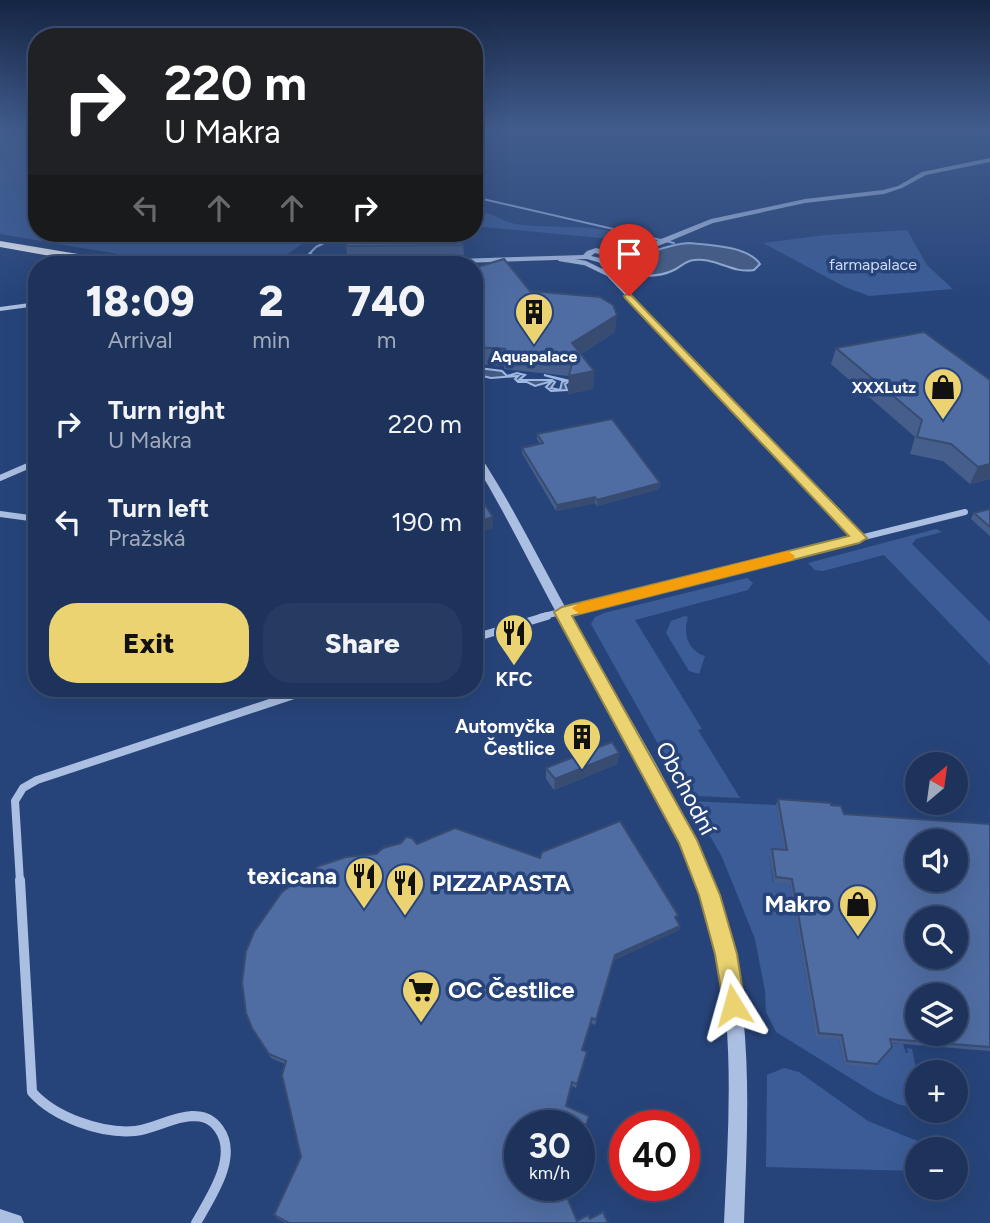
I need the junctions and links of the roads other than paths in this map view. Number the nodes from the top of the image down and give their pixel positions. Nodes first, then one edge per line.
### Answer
1 (896, 188) edge
2 (0, 244) edge
3 (610, 255) junction
4 (66, 256) edge
5 (587, 257) junction
6 (553, 259) junction
7 (483, 261) edge
8 (601, 261) junction
9 (609, 275) junction
10 (28, 305) edge
11 (0, 309) edge
12 (28, 466) edge
13 (483, 468) edge
14 (0, 478) edge
15 (965, 512) dead end
16 (0, 514) edge
17 (28, 518) edge
18 (859, 538) junction
19 (562, 612) junction
20 (483, 635) edge
21 (288, 697) edge
22 (0, 1219) edge
23 (14, 1223) edge
24 (196, 1223) edge
25 (734, 1223) edge

1 - 3 street
2 - 4 highway
3 - 5 street
3 - 8 street
5 - 6 street
5 - 8 street
6 - 7 street
6 - 9 street
8 - 9 street
9 - 18 street
10 - 11 street
12 - 14 street
13 - 19 street, Obchodní
15 - 18 street
16 - 17 street
18 - 19 street
19 - 20 street
19 - 25 street, Obchodní
21 - 24 street
22 - 23 street

